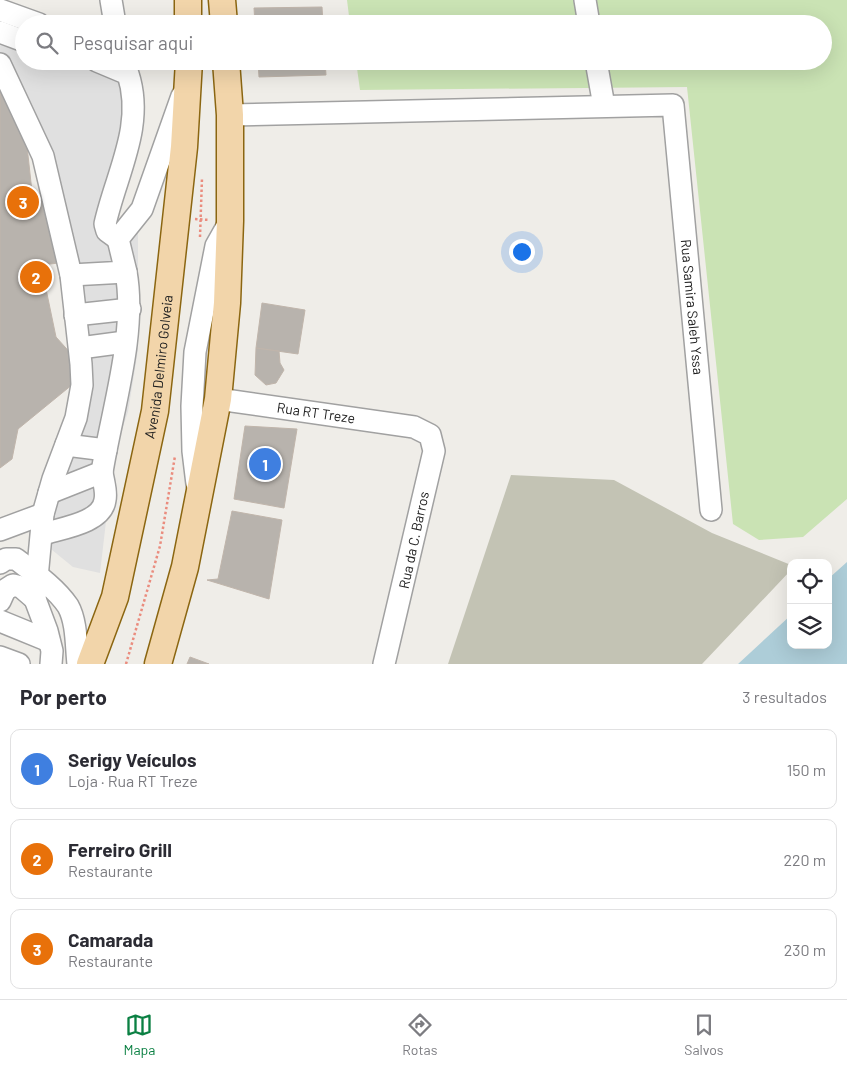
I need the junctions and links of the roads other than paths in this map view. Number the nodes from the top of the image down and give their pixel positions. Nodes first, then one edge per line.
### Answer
1 (110, 0) edge
2 (188, 0) edge
3 (222, 0) edge
4 (585, 0) edge
5 (0, 10) edge
6 (15, 15) edge
7 (113, 15) edge
8 (188, 15) edge
9 (223, 15) edge
10 (588, 15) edge
11 (0, 32) edge
12 (15, 38) edge
13 (0, 64) edge
14 (127, 70) edge
15 (189, 70) edge
16 (189, 70) edge
17 (227, 70) edge
18 (598, 70) edge
19 (604, 106) junction
20 (230, 115) junction
21 (230, 221) junction
22 (118, 239) junction
23 (126, 272) junction
24 (71, 276) junction
25 (130, 309) junction
26 (76, 315) junction
27 (126, 342) junction
28 (80, 348) junction
29 (119, 381) junction
30 (82, 385) junction
31 (218, 399) junction
32 (112, 417) junction
33 (76, 418) junction
34 (414, 427) joint
35 (66, 446) junction
36 (106, 450) junction
37 (102, 472) junction
38 (49, 493) junction
39 (199, 494) junction
40 (711, 510) dead end
41 (43, 524) junction
42 (0, 530) edge
43 (0, 564) edge
44 (38, 576) junction
45 (35, 599) junction
46 (0, 601) edge
47 (0, 621) edge
48 (49, 641) junction
49 (0, 657) edge
50 (18, 664) edge
51 (51, 664) edge
52 (78, 664) edge
53 (90, 664) edge
54 (158, 664) edge
55 (384, 664) edge

1 - 7 street
2 - 8 main road
3 - 9 main road
4 - 10 street
5 - 6 street
11 - 12 street
13 - 24 street
14 - 22 street
15 - 22 street
16 - 53 main road, Avenida Delmiro Golveia
17 - 20 main road
18 - 19 street
19 - 20 street
19 - 40 street, Rua Samira Saleh Yssa
20 - 21 main road
21 - 31 main road
21 - 39 street
22 - 23 street
23 - 24 street
23 - 25 street
24 - 26 street
25 - 26 street
25 - 27 street
26 - 28 street
27 - 28 street
27 - 29 street
28 - 30 street
29 - 30 street
29 - 32 street
30 - 33 street
31 - 34 street, Rua RT Treze
31 - 39 main road
32 - 33 street
32 - 36 street
33 - 35 street
34 - 55 street, Rua da C. Barros
35 - 36 street
35 - 38 street
36 - 37 street
37 - 38 street
37 - 41 street
38 - 41 street
39 - 54 main road
41 - 42 street
41 - 44 street
43 - 44 street
44 - 45 street
44 - 52 street
45 - 46 street
45 - 48 street
47 - 48 street
48 - 51 street
49 - 50 street

